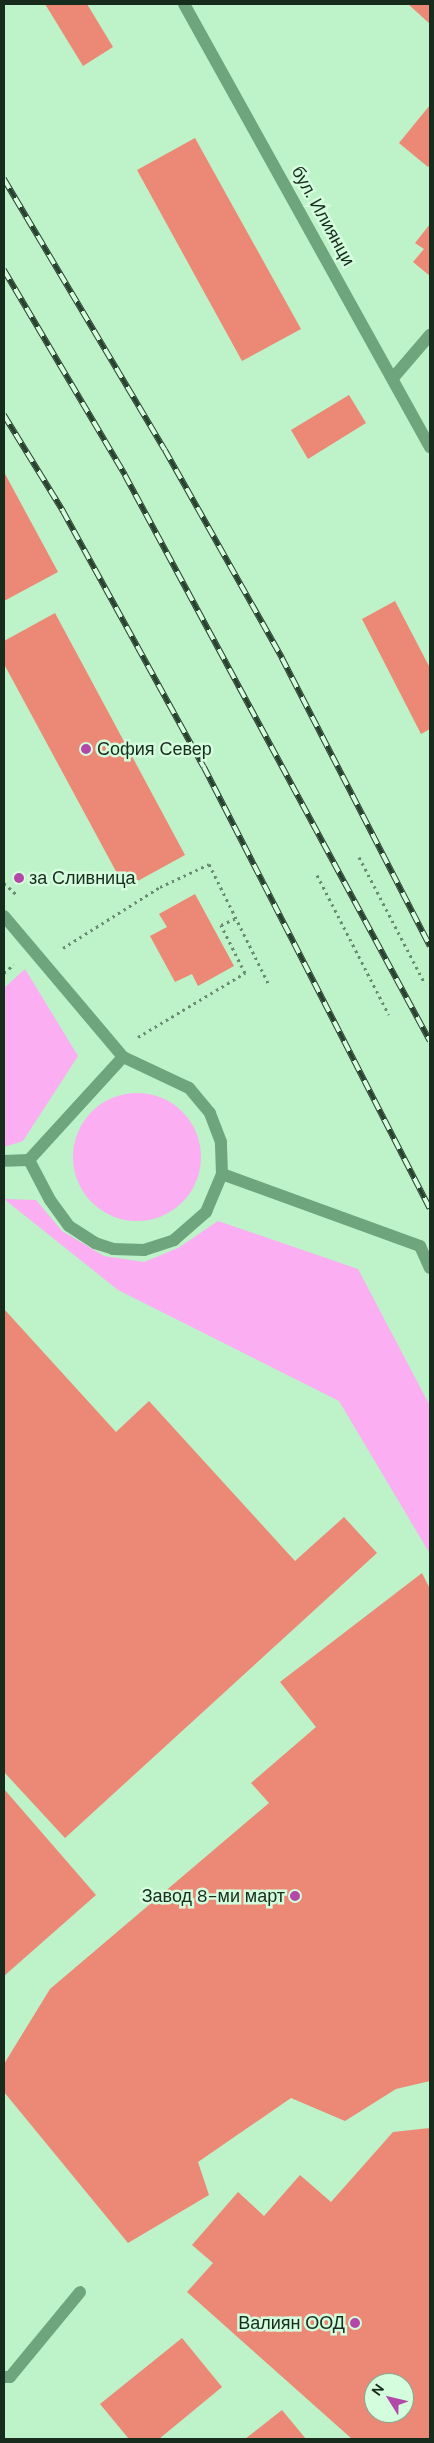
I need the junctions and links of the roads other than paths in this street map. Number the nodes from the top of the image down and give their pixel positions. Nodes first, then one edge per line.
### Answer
1 (184, 4) edge
2 (430, 335) edge
3 (393, 378) junction
4 (430, 447) edge
5 (4, 916) edge
6 (123, 1058) junction
7 (29, 1160) junction
8 (4, 1161) edge
9 (222, 1174) junction
10 (430, 1268) edge
11 (80, 2292) dead end
12 (4, 2378) edge

1 - 3 street, бул. Илиянци
2 - 3 street
3 - 4 street, бул. Илиянци
5 - 6 street
6 - 7 street
6 - 9 street
7 - 8 street
7 - 9 street
9 - 10 street
11 - 12 street

